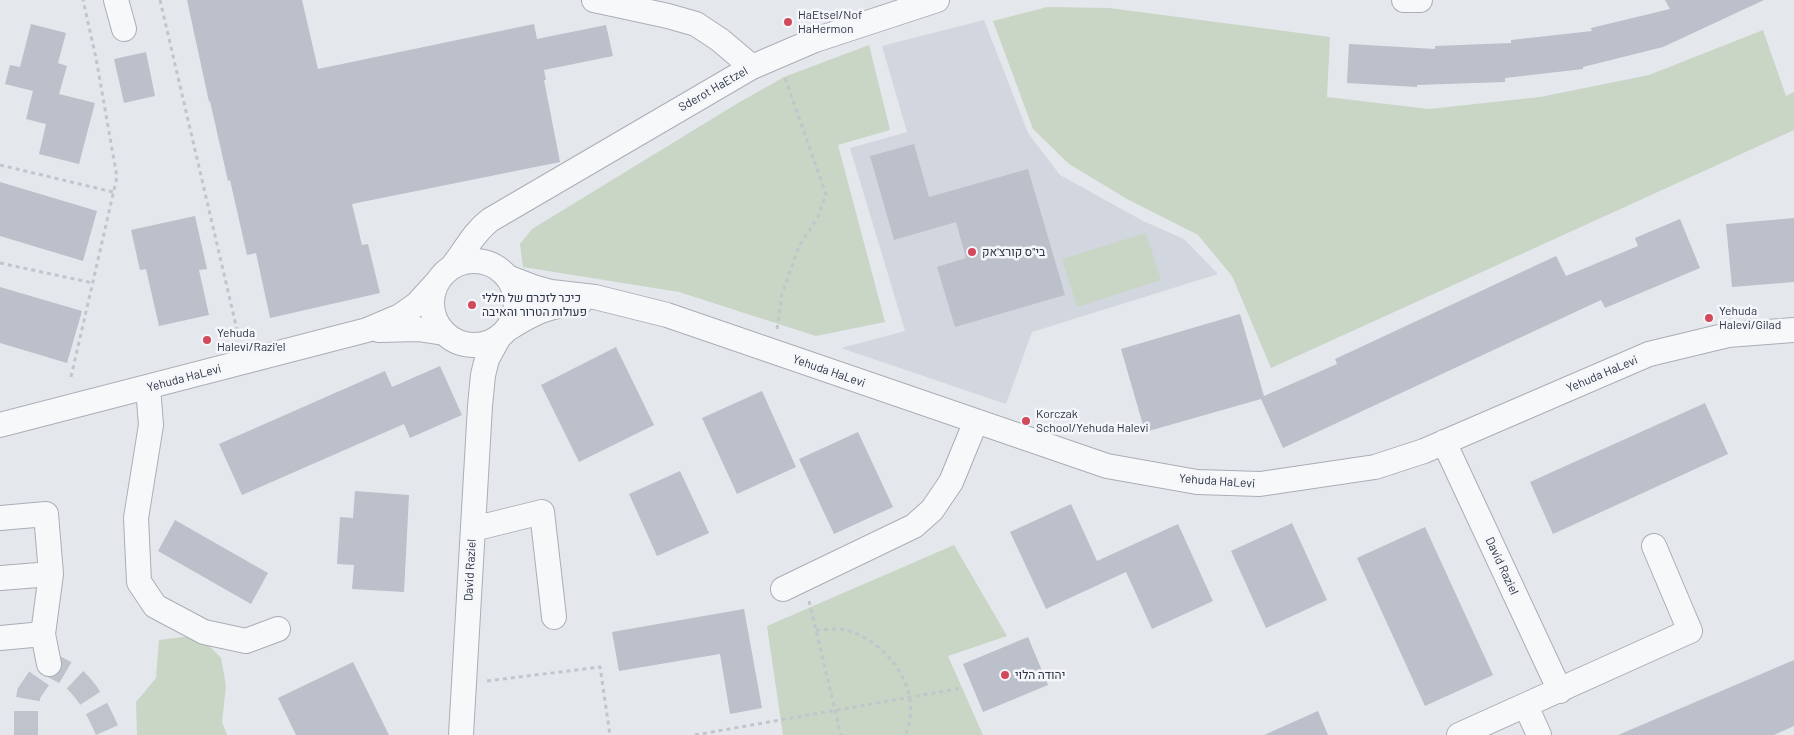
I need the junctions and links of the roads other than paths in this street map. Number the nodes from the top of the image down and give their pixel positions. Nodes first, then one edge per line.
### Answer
1 (116, 0) edge
2 (594, 0) edge
3 (936, 0) edge
4 (1404, 0) edge
5 (1420, 0) edge
6 (892, 6) edge
7 (124, 29) dead end
8 (752, 67) junction
9 (505, 211) junction
10 (502, 272) junction
11 (444, 274) junction
12 (612, 301) junction
13 (367, 330) junction
14 (1794, 330) edge
15 (503, 334) junction
16 (450, 337) junction
17 (148, 387) junction
18 (480, 406) junction
19 (976, 421) junction
20 (0, 425) edge
21 (1444, 442) junction
22 (0, 518) edge
23 (473, 529) junction
24 (1654, 546) dead end
25 (51, 574) junction
26 (0, 578) edge
27 (782, 589) dead end
28 (554, 617) dead end
29 (278, 629) dead end
30 (43, 634) junction
31 (0, 638) edge
32 (49, 664) dead end
33 (1560, 691) junction
34 (1526, 706) junction
35 (461, 735) edge
36 (1458, 735) edge
37 (1539, 735) edge

1 - 7 street
2 - 8 street
3 - 6 street, Sderot HaEtzel
4 - 5 street
6 - 8 street, Sderot HaEtzel
8 - 9 street, Sderot HaEtzel
9 - 10 street, Sderot HaEtzel
9 - 11 street, Sderot HaEtzel
10 - 11 street
10 - 12 street, Yehuda HaLevi
10 - 15 street
11 - 13 street, Yehuda HaLevi
11 - 16 street
12 - 15 street, Yehuda HaLevi
12 - 19 street, Yehuda HaLevi
13 - 16 street, Yehuda HaLevi
13 - 17 street, Yehuda HaLevi
14 - 21 street, Yehuda HaLevi
15 - 16 street
15 - 18 street, David Raziel
16 - 18 street, David Raziel
17 - 20 street, Yehuda HaLevi
17 - 29 street
18 - 23 street, David Raziel
19 - 21 street, Yehuda HaLevi
19 - 27 street
21 - 33 street, David Raziel
22 - 25 street
23 - 28 street
23 - 35 street, David Raziel
24 - 33 street
25 - 26 street
25 - 30 street
30 - 31 street
30 - 32 street
33 - 34 street
34 - 36 street
34 - 37 street

